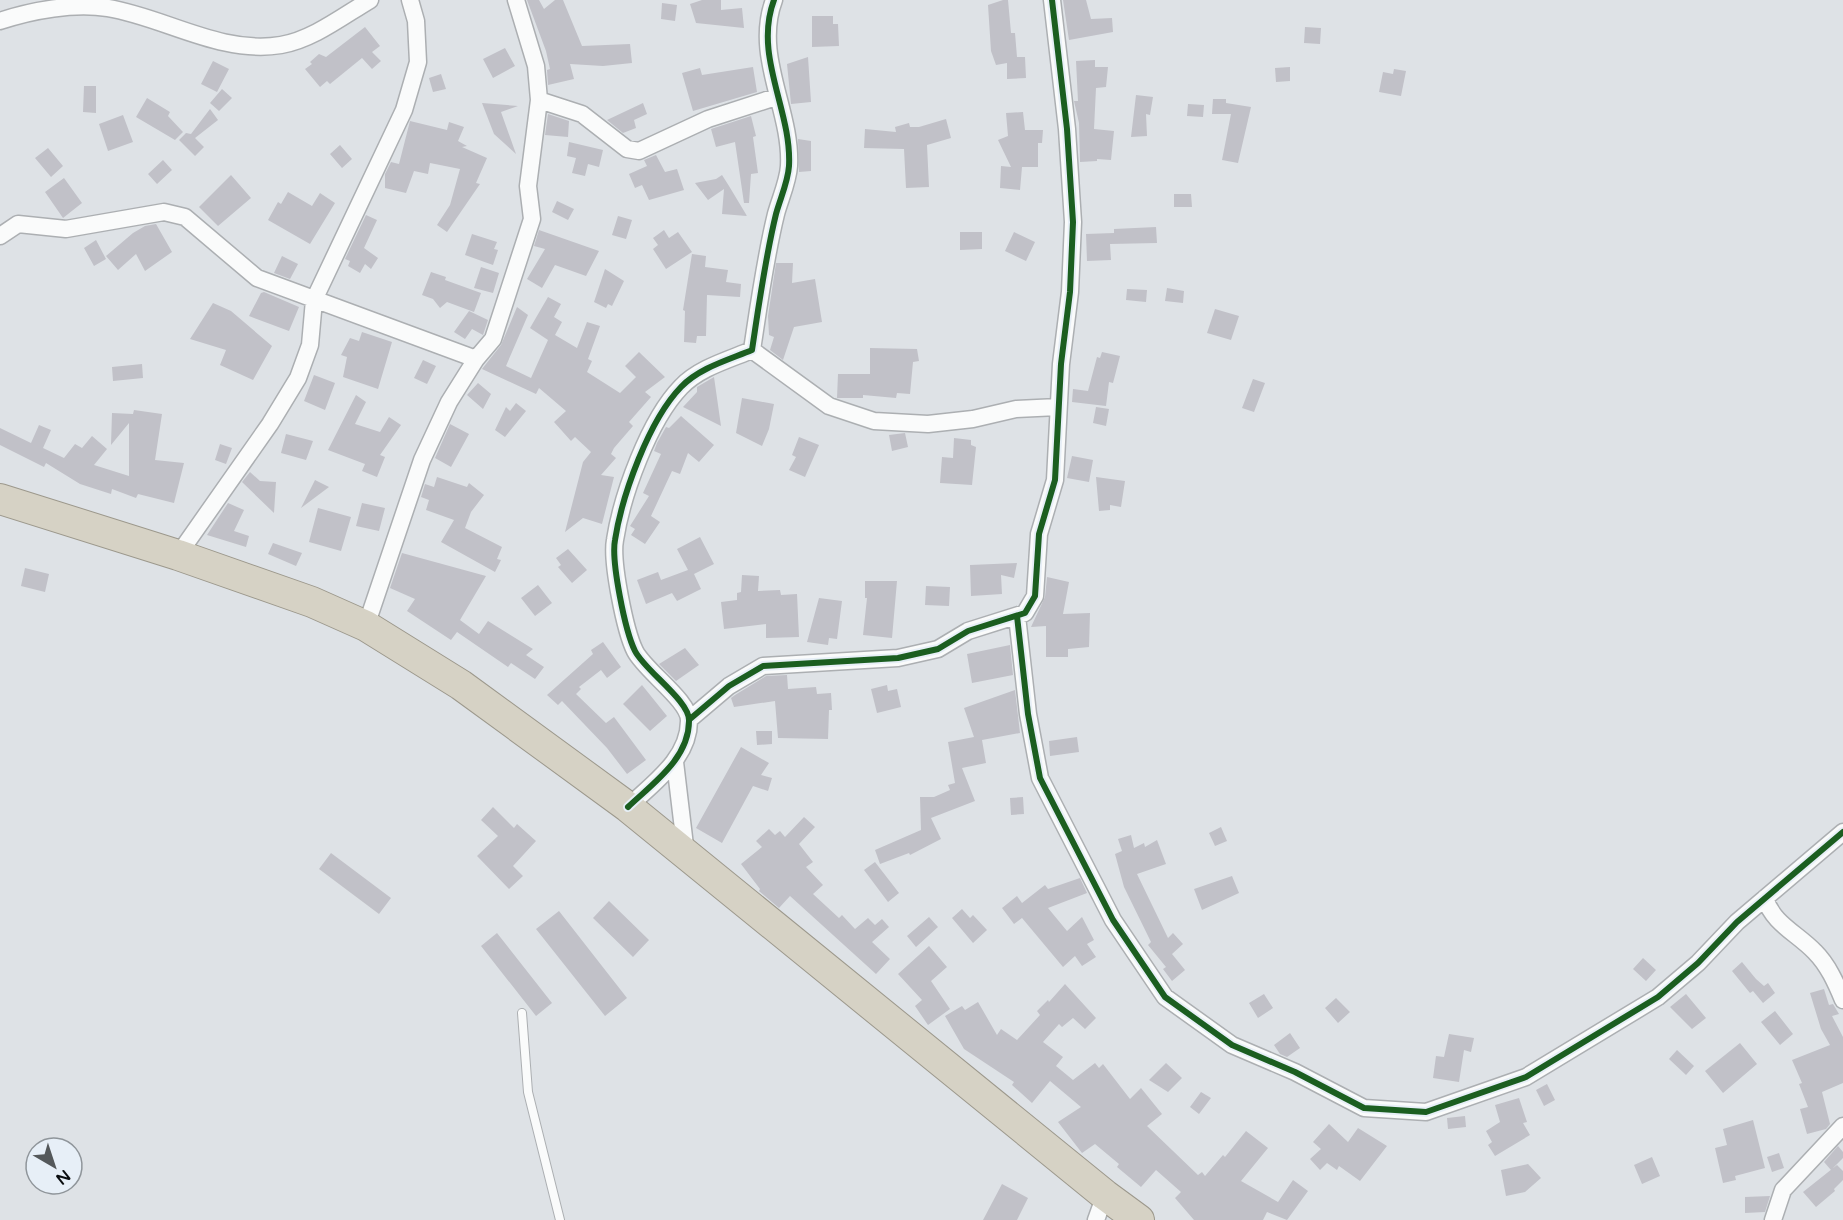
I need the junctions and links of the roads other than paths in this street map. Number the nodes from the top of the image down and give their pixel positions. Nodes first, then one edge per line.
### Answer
1 (370, 0) edge
2 (410, 0) edge
3 (516, 0) edge
4 (774, 0) edge
5 (1052, 0) edge
6 (0, 21) edge
7 (776, 97) junction
8 (539, 100) junction
9 (0, 236) edge
10 (315, 300) junction
11 (752, 350) junction
12 (476, 359) junction
13 (1058, 407) junction
14 (0, 499) edge
15 (178, 555) junction
16 (1017, 616) junction
17 (366, 626) junction
18 (690, 719) junction
19 (675, 762) junction
20 (628, 807) junction
21 (1843, 832) edge
22 (686, 855) junction
23 (1765, 898) junction
24 (1843, 1000) edge
25 (522, 1013) dead end
26 (1843, 1126) edge
27 (1100, 1208) edge
28 (560, 1220) edge
29 (1139, 1220) edge
30 (1773, 1220) edge

1 - 6 street
2 - 10 street
3 - 8 street
4 - 7 street
5 - 13 street
7 - 8 street
7 - 11 street
8 - 12 street
9 - 10 street
10 - 12 street
10 - 15 street
11 - 13 street
11 - 18 street
12 - 17 street
13 - 16 street
14 - 15 highway
15 - 17 highway
16 - 18 street
16 - 23 street
17 - 20 highway
18 - 19 street
19 - 20 street
19 - 22 street
20 - 22 highway
21 - 23 street
22 - 27 highway
23 - 24 street
25 - 28 lane
26 - 30 street
27 - 29 highway

